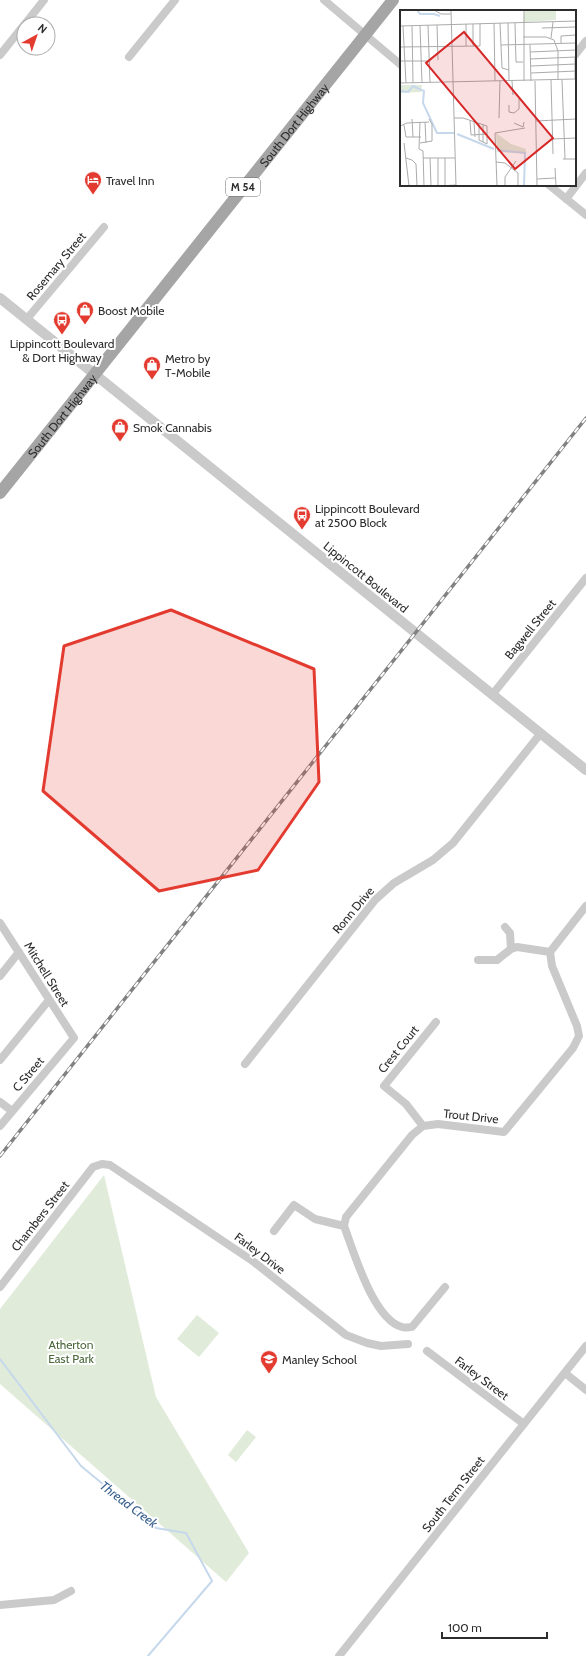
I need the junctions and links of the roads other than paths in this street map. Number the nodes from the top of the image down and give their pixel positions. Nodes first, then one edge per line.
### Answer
1 (44, 0) edge
2 (175, 0) edge
3 (324, 0) edge
4 (393, 0) edge
5 (31, 16) edge
6 (16, 34) edge
7 (365, 35) junction
8 (586, 41) edge
9 (576, 54) edge
10 (0, 55) edge
11 (129, 57) dead end
12 (400, 64) edge
13 (586, 173) edge
14 (550, 186) edge
15 (566, 199) junction
16 (586, 215) edge
17 (104, 227) dead end
18 (0, 298) edge
19 (26, 320) junction
20 (94, 374) junction
21 (0, 493) edge
22 (586, 578) edge
23 (492, 695) junction
24 (541, 733) junction
25 (586, 770) edge
26 (586, 906) edge
27 (0, 923) edge
28 (505, 927) dead end
29 (514, 948) junction
30 (19, 952) junction
31 (550, 952) junction
32 (478, 960) dead end
33 (0, 976) edge
34 (49, 1000) junction
35 (436, 1022) dead end
36 (582, 1037) edge
37 (74, 1038) joint
38 (0, 1060) edge
39 (245, 1064) dead end
40 (0, 1102) edge
41 (12, 1111) junction
42 (0, 1126) edge
43 (423, 1126) junction
44 (102, 1164) joint
45 (344, 1226) junction
46 (274, 1231) dead end
47 (0, 1287) edge
48 (446, 1288) dead end
49 (408, 1344) dead end
50 (586, 1346) edge
51 (427, 1351) dead end
52 (564, 1373) junction
53 (586, 1390) edge
54 (524, 1424) junction
55 (71, 1591) dead end
56 (0, 1605) edge
57 (340, 1656) edge

1 - 5 street
2 - 11 street
3 - 7 street
4 - 7 main road, South Dort Highway / M 54
6 - 10 street
7 - 12 street
7 - 20 main road, South Dort Highway / M 54
8 - 9 street
13 - 15 street
14 - 15 street
15 - 16 street
17 - 19 street, Rosemary Street
18 - 19 street, Lippincott Boulevard
19 - 20 street, Lippincott Boulevard
20 - 21 main road, South Dort Highway / M 54
20 - 23 street, Lippincott Boulevard
22 - 23 street, Bagwell Street
23 - 24 street, Lippincott Boulevard
24 - 25 street, Lippincott Boulevard
24 - 39 street, Ronn Drive
26 - 31 street
27 - 30 street, Mitchell Street
28 - 29 street
29 - 31 street
29 - 32 street
30 - 33 street
30 - 34 street, Mitchell Street
31 - 36 street, Trout Drive
34 - 37 street, Mitchell Street
34 - 38 street
35 - 43 street, Crest Court
36 - 43 street, Trout Drive
37 - 41 street, C Street
40 - 41 street
41 - 42 street, C Street
43 - 45 street
44 - 47 street, Chambers Street
44 - 49 street, Farley Drive
45 - 46 street
45 - 48 street
50 - 52 street, South Term Street
51 - 54 street, Farley Street
52 - 53 street
52 - 54 street, South Term Street
54 - 57 street, South Term Street
55 - 56 street

